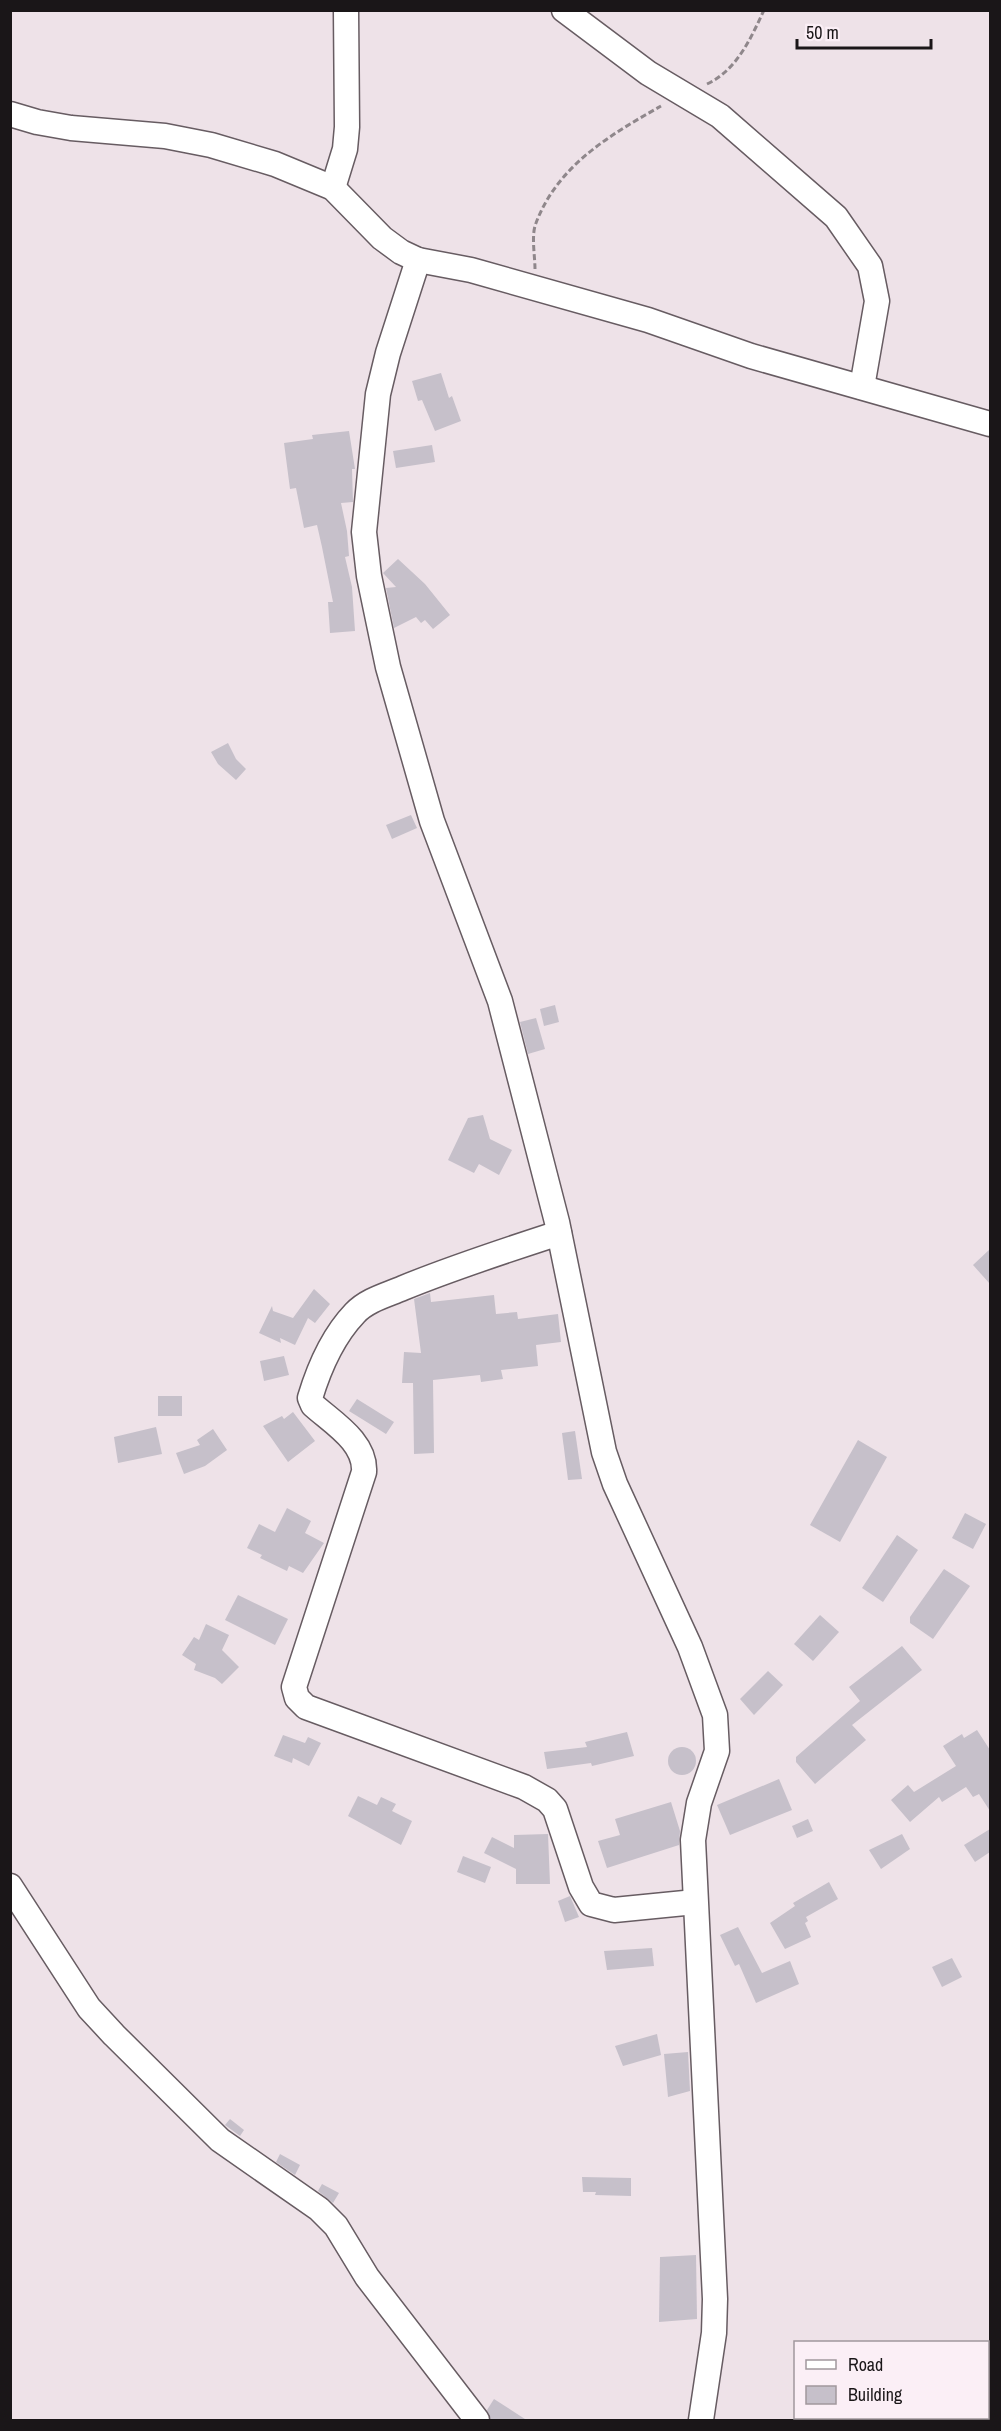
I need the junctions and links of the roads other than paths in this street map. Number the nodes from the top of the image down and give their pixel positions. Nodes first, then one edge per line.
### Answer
1 (346, 10) edge
2 (564, 10) edge
3 (10, 114) edge
4 (333, 188) junction
5 (418, 260) junction
6 (862, 387) junction
7 (990, 424) edge
8 (559, 1233) junction
9 (10, 1886) edge
10 (695, 1902) junction
11 (477, 2421) edge
12 (700, 2421) edge

1 - 4 street
2 - 6 street
3 - 4 street
4 - 5 street
5 - 6 street
5 - 8 street
6 - 7 street
8 - 10 street
8 - 10 street
9 - 11 street
10 - 12 street

